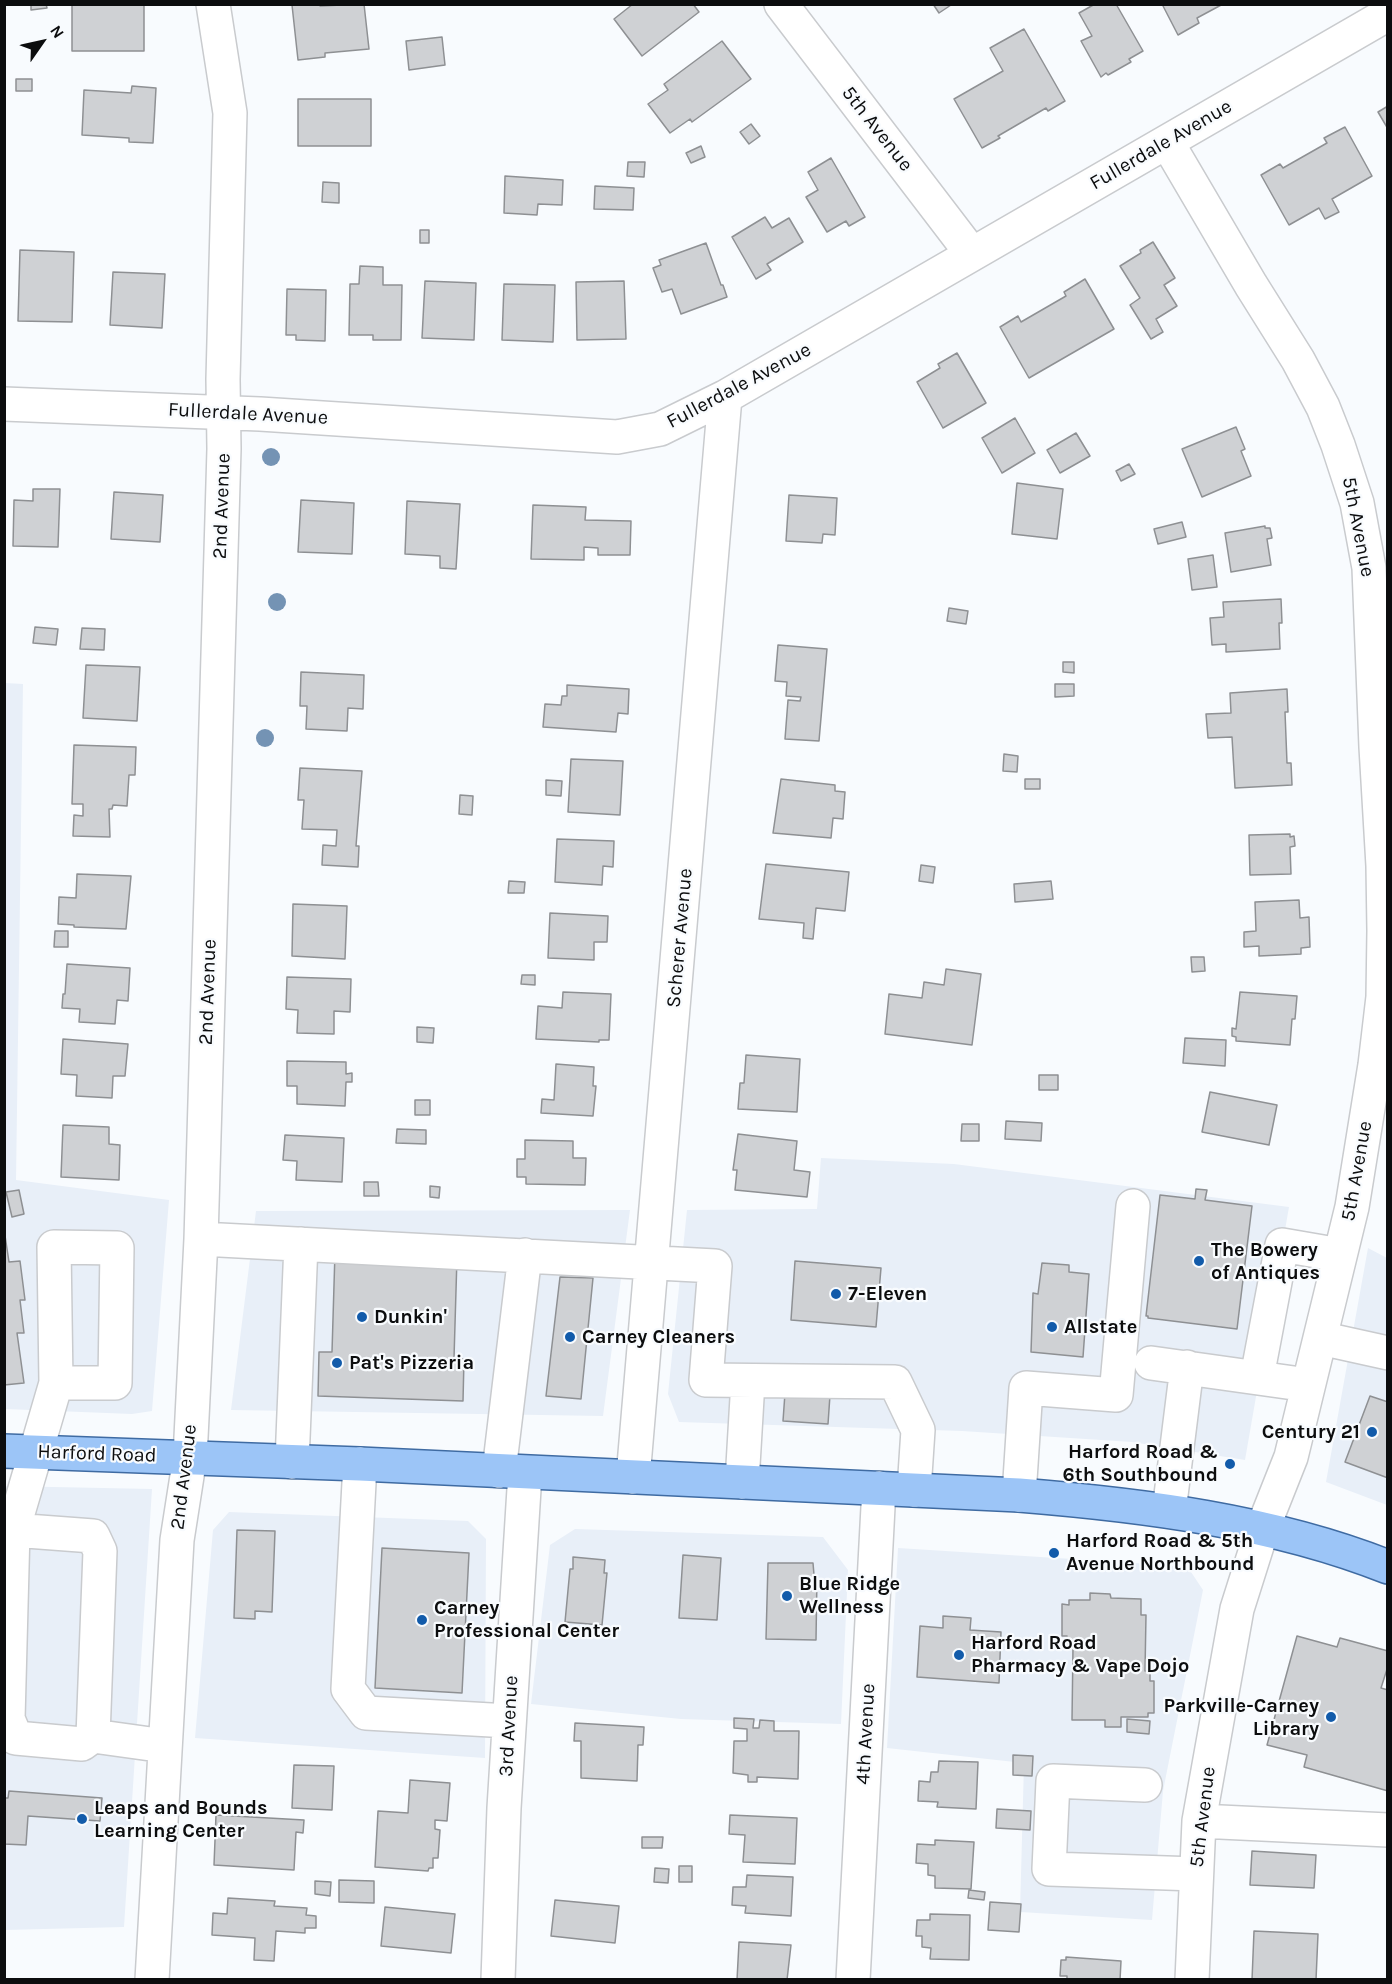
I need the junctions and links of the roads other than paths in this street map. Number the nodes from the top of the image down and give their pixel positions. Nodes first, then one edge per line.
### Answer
1 (213, 4) edge
2 (780, 4) edge
3 (1388, 14) edge
4 (1167, 142) junction
5 (972, 254) junction
6 (725, 398) junction
7 (4, 404) edge
8 (224, 413) junction
9 (1385, 866) edge
10 (1133, 1206) dead end
11 (201, 1239) junction
12 (301, 1244) junction
13 (525, 1255) junction
14 (1340, 1255) junction
15 (652, 1262) junction
16 (1320, 1338) junction
17 (1388, 1353) edge
18 (1151, 1363) dead end
19 (1187, 1367) junction
20 (1257, 1377) junction
21 (748, 1381) junction
22 (56, 1383) dead end
23 (1308, 1385) junction
24 (20, 1452) edge
25 (190, 1457) junction
26 (292, 1462) junction
27 (360, 1464) junction
28 (512, 1472) junction
29 (633, 1477) junction
30 (742, 1482) junction
31 (879, 1488) junction
32 (914, 1490) junction
33 (1019, 1495) junction
34 (1169, 1511) junction
35 (13, 1530) junction
36 (1262, 1530) junction
37 (1388, 1567) edge
38 (509, 1722) junction
39 (93, 1736) junction
40 (165, 1746) junction
41 (1145, 1785) dead end
42 (1199, 1821) junction
43 (1388, 1830) edge
44 (1196, 1874) junction
45 (152, 1980) edge
46 (498, 1980) edge
47 (853, 1980) edge
48 (1192, 1980) edge

1 - 8 street, 2nd Avenue
2 - 5 street, 5th Avenue
3 - 4 street, Fullerdale Avenue
4 - 5 street, Fullerdale Avenue
4 - 9 street, 5th Avenue
5 - 6 street, Fullerdale Avenue
6 - 8 street, Fullerdale Avenue
6 - 15 street, Scherer Avenue
7 - 8 street, Fullerdale Avenue
8 - 11 street, 2nd Avenue
9 - 14 street, 5th Avenue
10 - 33 street
11 - 12 street
11 - 25 street, 2nd Avenue
12 - 13 street
12 - 26 street
13 - 15 street
13 - 28 street, 3rd Avenue
14 - 16 street, 5th Avenue
14 - 20 street
15 - 21 street
15 - 29 street, Scherer Avenue
16 - 17 street
16 - 23 street, 5th Avenue
18 - 19 street
19 - 20 street
19 - 34 street
20 - 23 street
21 - 30 street
21 - 32 street
22 - 24 street
23 - 36 street, 5th Avenue
24 - 25 main road, Harford Road
24 - 35 street
25 - 26 main road, Harford Road
25 - 40 street, 2nd Avenue
26 - 27 main road, Harford Road
27 - 28 main road, Harford Road
27 - 38 street
28 - 29 main road, Harford Road
28 - 38 street, 3rd Avenue
29 - 30 main road, Harford Road
30 - 31 main road, Harford Road
31 - 32 main road, Harford Road
31 - 47 street, 4th Avenue
32 - 33 main road, Harford Road
33 - 34 main road, Harford Road
34 - 36 main road, Harford Road
35 - 39 street
35 - 39 street
36 - 37 main road, Harford Road
36 - 42 street, 5th Avenue
38 - 46 street, 3rd Avenue
39 - 40 street
40 - 45 street, 2nd Avenue
41 - 44 street
42 - 43 street
42 - 44 street, 5th Avenue
44 - 48 street, 5th Avenue

